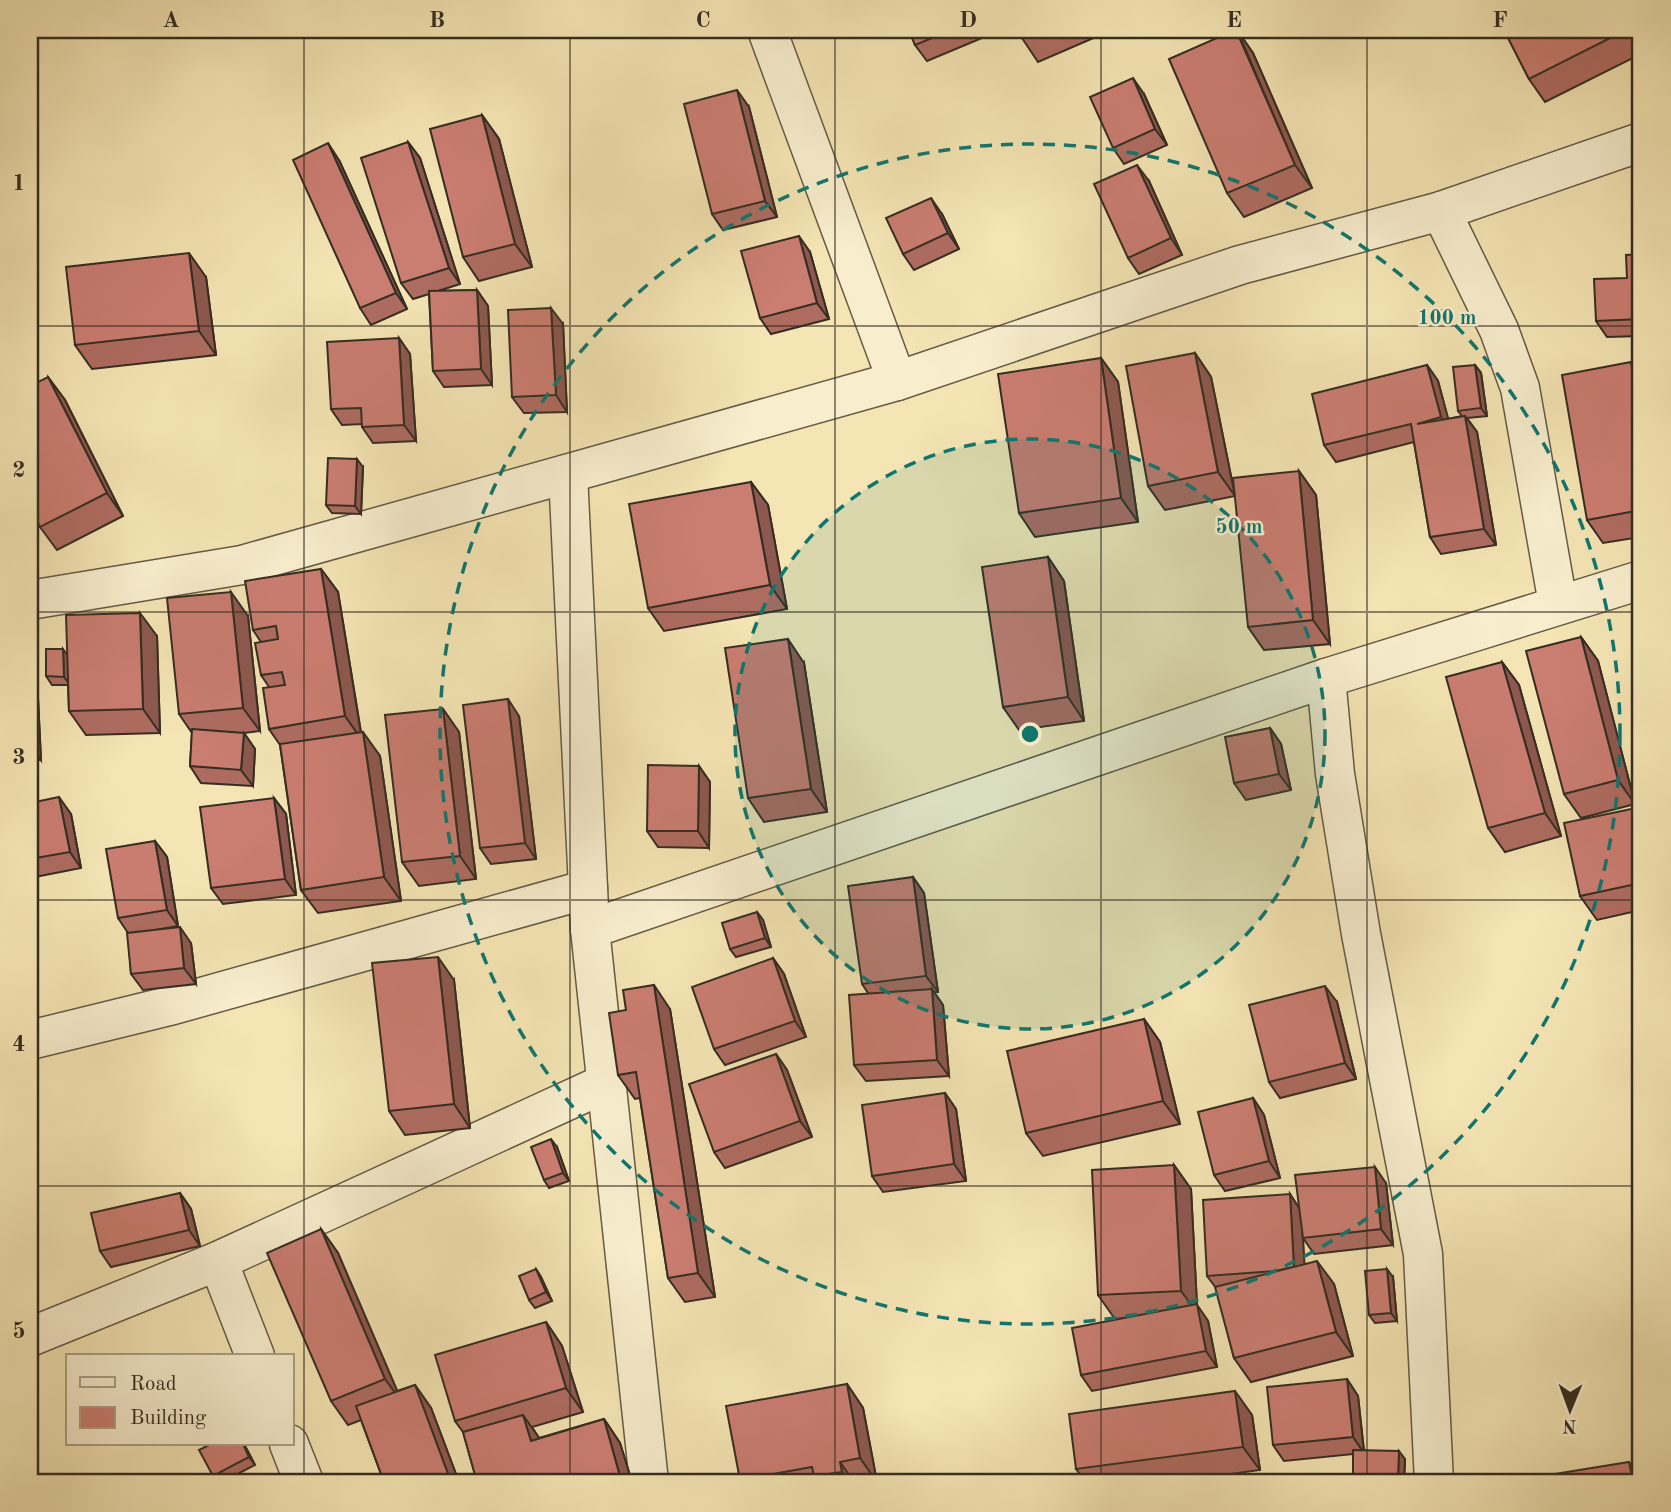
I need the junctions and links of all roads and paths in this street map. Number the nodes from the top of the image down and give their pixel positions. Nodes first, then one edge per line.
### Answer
1 (767, 30) edge
2 (1641, 142) edge
3 (1441, 211) junction
4 (897, 381) junction
5 (569, 474) junction
6 (1641, 580) edge
7 (30, 600) edge
8 (1558, 604) junction
9 (1326, 678) junction
10 (588, 889) junction
11 (590, 929) junction
12 (30, 1040) edge
13 (606, 1083) junction
14 (218, 1261) junction
15 (30, 1338) edge
16 (254, 1354) edge
17 (290, 1446) edge
18 (304, 1482) edge
19 (649, 1482) edge
20 (1434, 1482) edge

1 - 4 street
2 - 3 street
3 - 4 street
3 - 8 street
4 - 5 street
5 - 7 street
5 - 10 street
6 - 8 street
8 - 9 street
9 - 11 street
9 - 20 street
10 - 11 street
10 - 12 street
11 - 13 street
13 - 14 street
13 - 19 street
14 - 15 street
14 - 16 street
17 - 18 street

